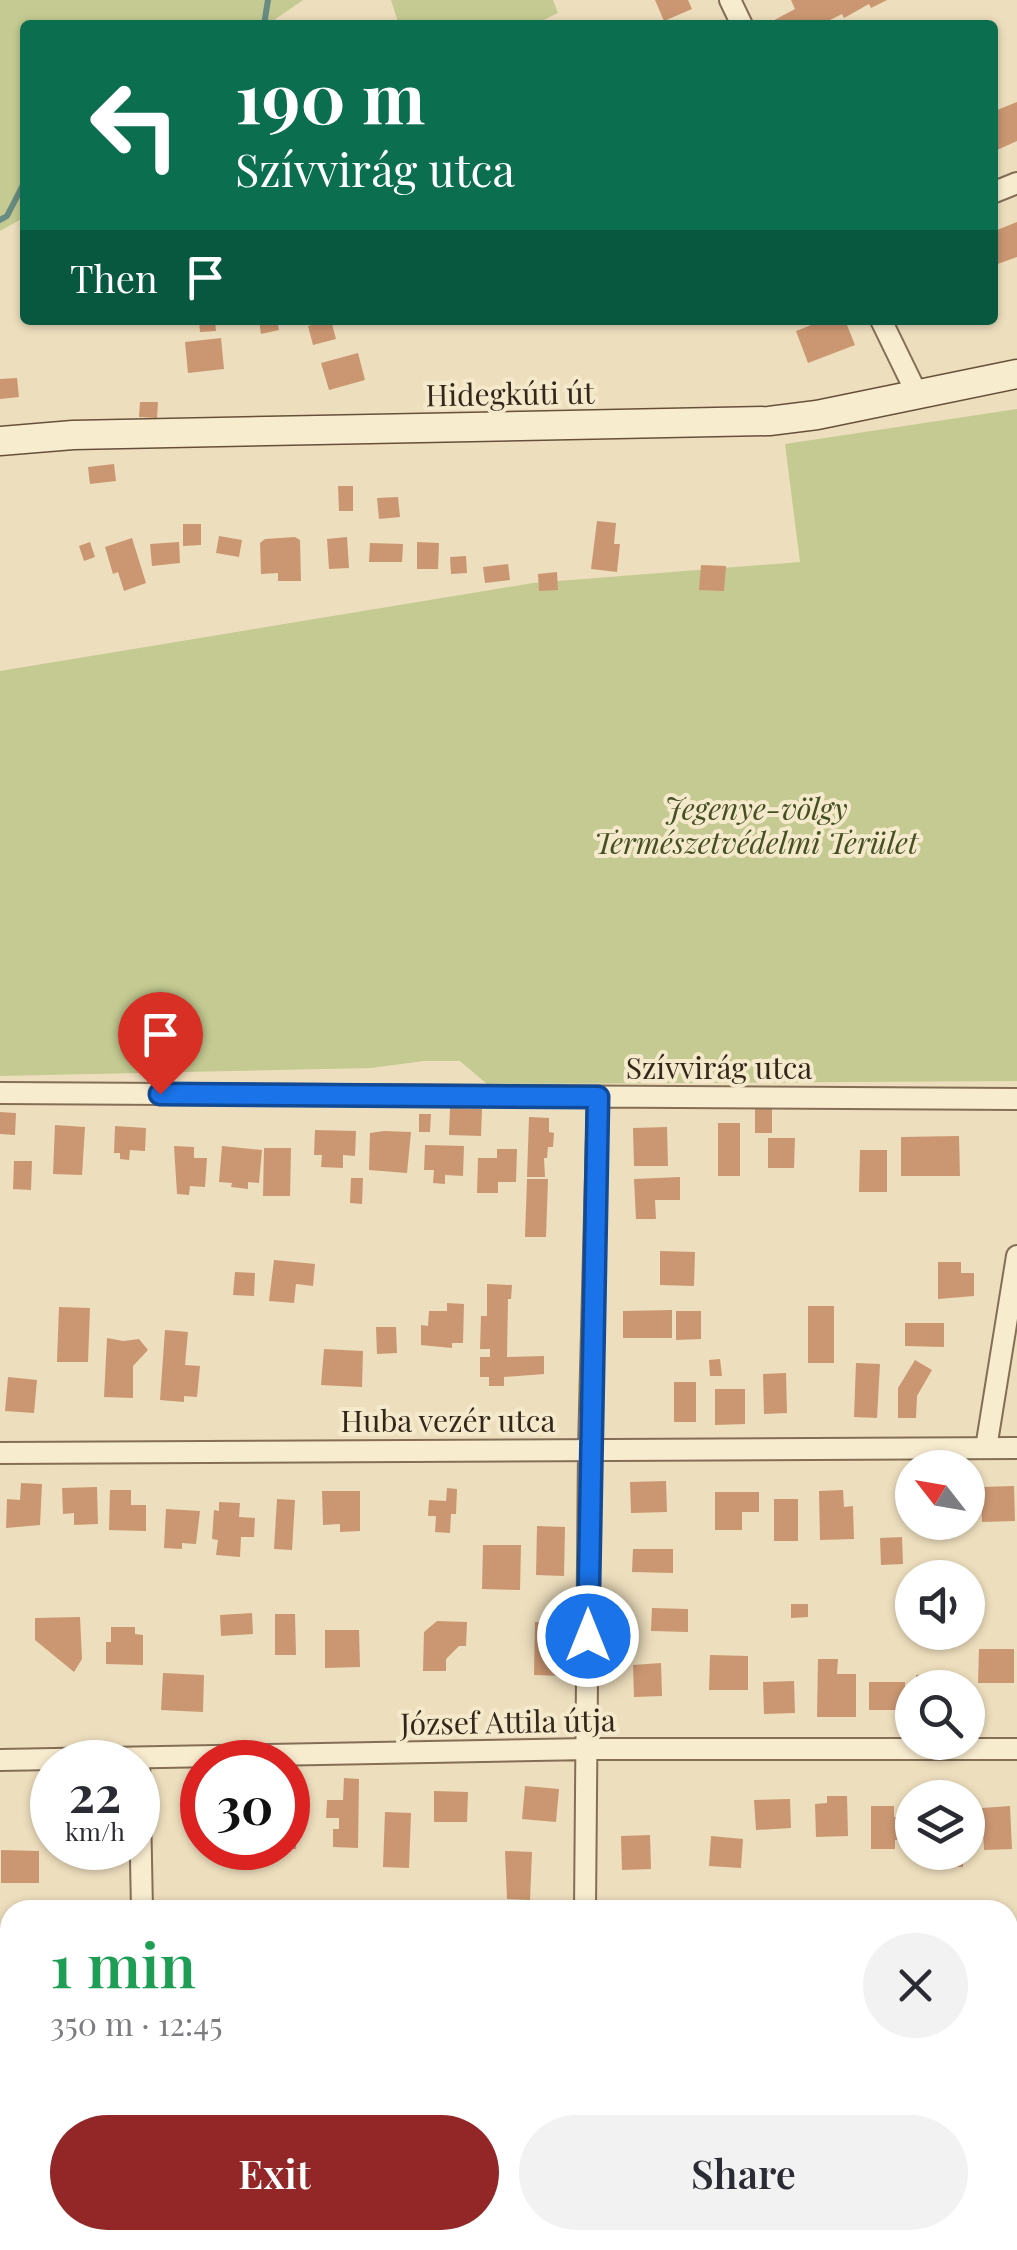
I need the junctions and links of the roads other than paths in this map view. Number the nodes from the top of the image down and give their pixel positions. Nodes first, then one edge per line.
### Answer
1 (883, 325) edge
2 (1017, 374) edge
3 (918, 396) junction
4 (0, 441) edge
5 (0, 1093) edge
6 (598, 1097) junction
7 (1017, 1098) edge
8 (1017, 1256) edge
9 (590, 1448) junction
10 (986, 1448) junction
11 (1017, 1448) edge
12 (0, 1454) edge
13 (588, 1748) junction
14 (1017, 1749) edge
15 (160, 1758) edge
16 (0, 1760) edge
17 (30, 1760) edge
18 (141, 1870) edge
19 (142, 1900) edge
20 (585, 1900) edge

1 - 3 street
2 - 3 main road, Hidegkúti út
3 - 4 main road, Hidegkúti út
5 - 6 street, Szívvirág utca
6 - 7 street, Szívvirág utca
6 - 9 street
8 - 10 street
9 - 10 street, Huba vezér utca
9 - 12 street, Huba vezér utca
9 - 13 street
10 - 11 street, Huba vezér utca
13 - 14 street, József Attila útja
13 - 15 street, József Attila útja
13 - 20 street
16 - 17 street, József Attila útja
18 - 19 street

